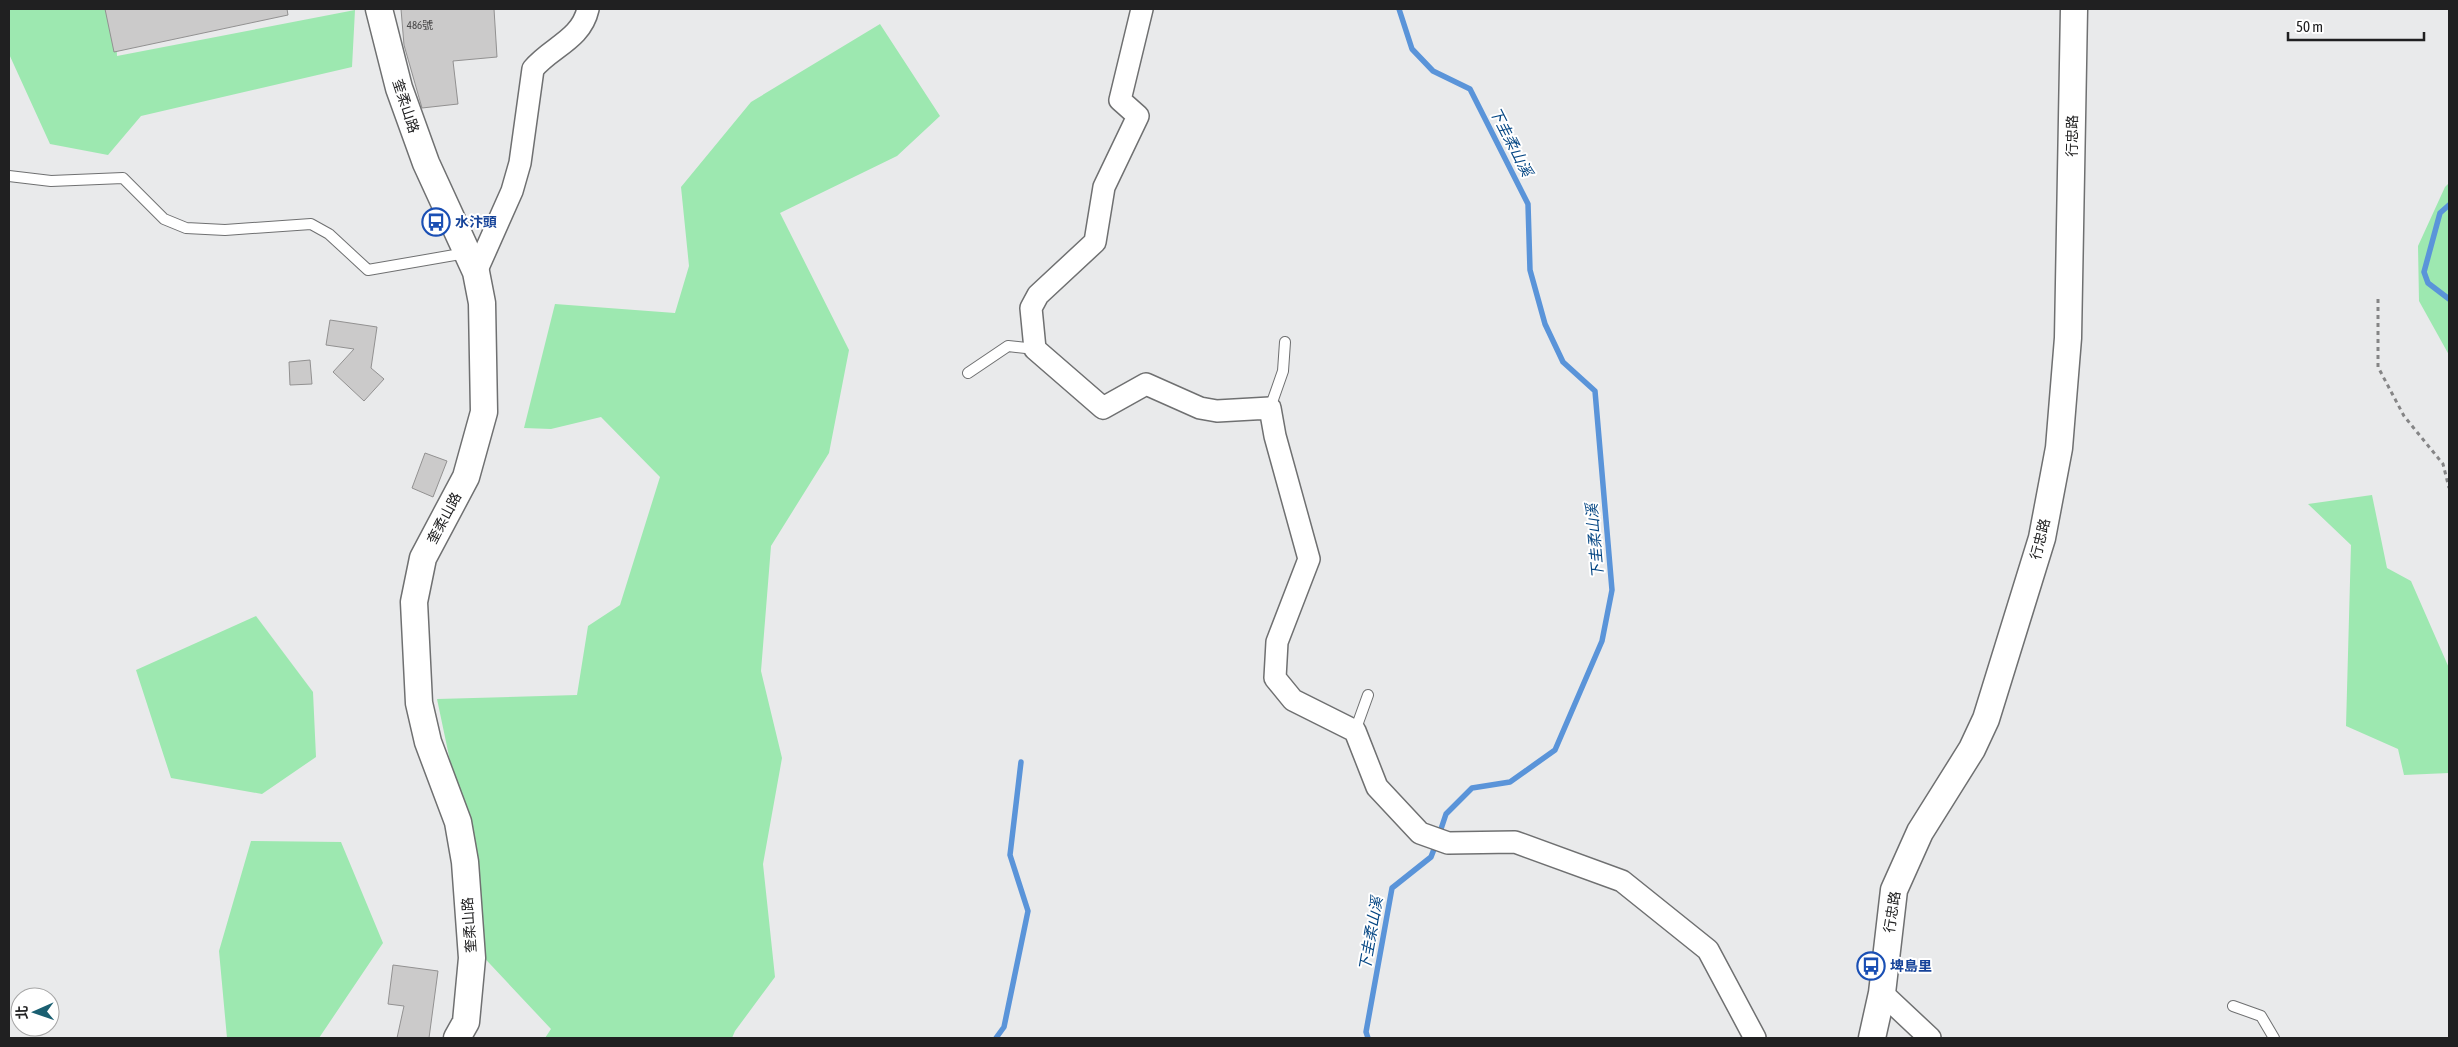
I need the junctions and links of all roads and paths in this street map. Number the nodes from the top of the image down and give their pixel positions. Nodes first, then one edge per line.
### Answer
1 (379, 9) edge
2 (588, 9) edge
3 (1142, 9) edge
4 (2074, 9) edge
5 (9, 176) edge
6 (472, 263) junction
7 (2378, 299) dead end
8 (1285, 342) dead end
9 (1035, 349) junction
10 (968, 373) dead end
11 (1270, 408) junction
12 (2449, 488) edge
13 (1368, 695) dead end
14 (1355, 731) junction
15 (1882, 993) junction
16 (2233, 1006) dead end
17 (457, 1038) edge
18 (1755, 1038) edge
19 (1872, 1038) edge
20 (1930, 1038) edge
21 (2274, 1038) edge

1 - 6 street, 奎柔山路
2 - 6 street
3 - 9 street
4 - 15 street, 行忠路
5 - 6 lane
6 - 17 street, 奎柔山路
7 - 12 path
8 - 11 lane
9 - 10 lane
9 - 11 street
11 - 14 street
13 - 14 lane
14 - 18 street
15 - 19 street, 行忠路
15 - 20 street
16 - 21 lane

